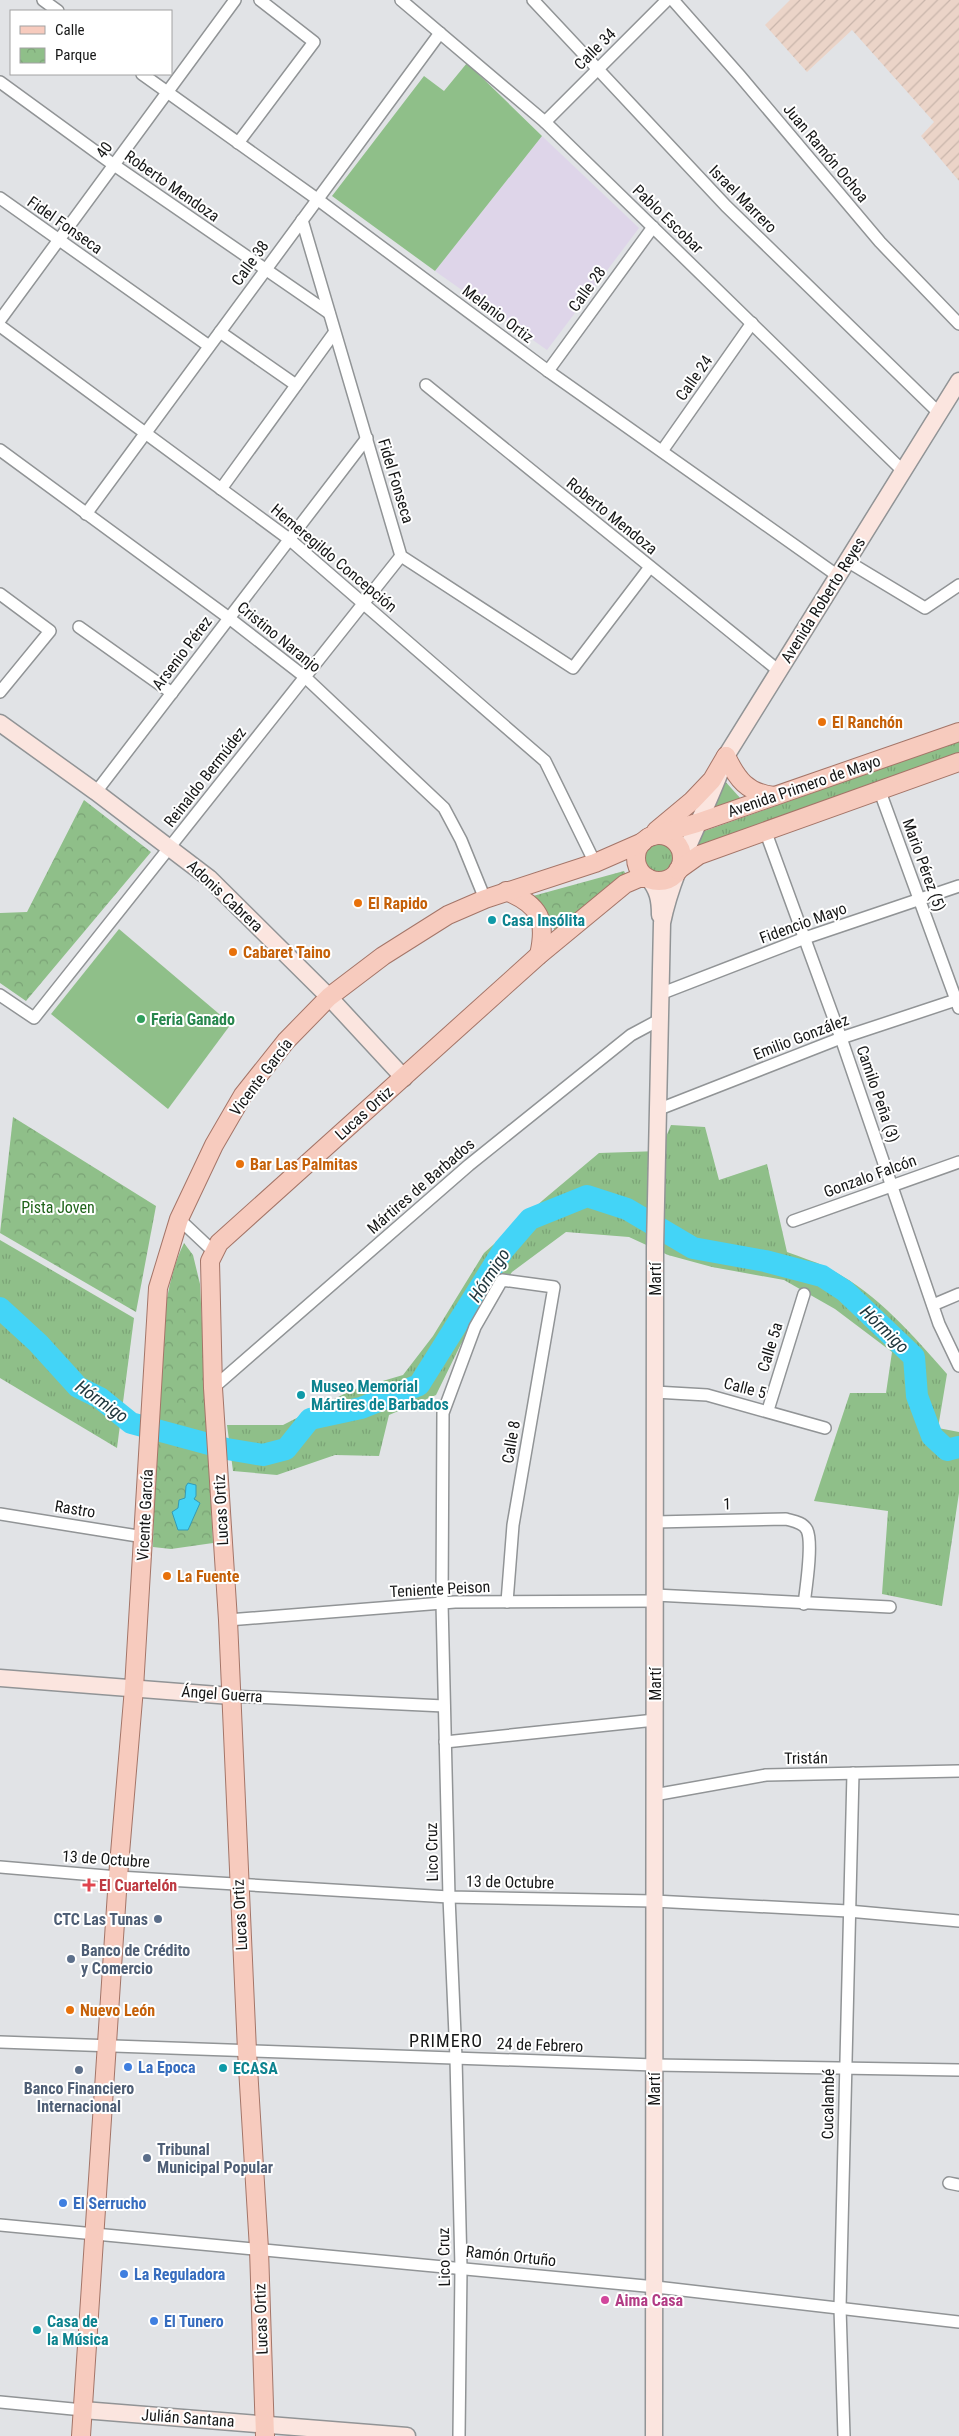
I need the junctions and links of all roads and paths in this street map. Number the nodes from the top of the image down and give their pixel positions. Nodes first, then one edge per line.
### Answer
1 (42, 0) edge
2 (235, 0) edge
3 (260, 0) edge
4 (401, 0) edge
5 (532, 0) edge
6 (667, 0) edge
7 (673, 0) edge
8 (57, 10) edge
9 (440, 32) junction
10 (597, 70) junction
11 (143, 75) edge
12 (0, 82) edge
13 (167, 92) junction
14 (545, 122) junction
15 (238, 143) junction
16 (114, 165) junction
17 (0, 198) edge
18 (317, 198) junction
19 (302, 220) junction
20 (653, 227) junction
21 (59, 240) junction
22 (266, 270) junction
23 (329, 313) junction
24 (0, 320) edge
25 (752, 323) junction
26 (959, 324) edge
27 (0, 326) edge
28 (220, 332) junction
29 (334, 333) junction
30 (209, 346) junction
31 (548, 371) junction
32 (959, 381) edge
33 (296, 385) junction
34 (426, 386) dead end
35 (939, 413) junction
36 (146, 433) junction
37 (367, 438) junction
38 (0, 450) edge
39 (662, 452) junction
40 (903, 470) junction
41 (221, 489) junction
42 (86, 514) junction
43 (289, 539) junction
44 (401, 556) junction
45 (847, 561) junction
46 (650, 567) junction
47 (838, 576) junction
48 (959, 585) edge
49 (0, 594) edge
50 (364, 602) junction
51 (229, 618) junction
52 (79, 627) dead end
53 (779, 671) junction
54 (304, 677) junction
55 (0, 692) edge
56 (172, 693) junction
57 (0, 723) edge
58 (959, 732) edge
59 (726, 756) junction
60 (959, 762) edge
61 (879, 789) junction
62 (96, 792) junction
63 (774, 796) junction
64 (697, 823) junction
65 (766, 832) junction
66 (646, 839) junction
67 (170, 847) junction
68 (595, 862) junction
69 (678, 870) junction
70 (648, 878) junction
71 (959, 886) edge
72 (506, 891) junction
73 (485, 899) junction
74 (920, 900) junction
75 (661, 932) junction
76 (805, 938) junction
77 (539, 955) junction
78 (660, 994) junction
79 (0, 995) edge
80 (329, 997) junction
81 (958, 1002) edge
82 (659, 1020) junction
83 (841, 1038) junction
84 (404, 1078) junction
85 (657, 1110) junction
86 (959, 1162) edge
87 (892, 1185) junction
88 (179, 1218) junction
89 (793, 1221) dead end
90 (213, 1251) junction
91 (554, 1288) joint
92 (804, 1294) dead end
93 (959, 1294) edge
94 (933, 1305) junction
95 (959, 1366) edge
96 (214, 1388) junction
97 (655, 1392) junction
98 (768, 1410) junction
99 (825, 1428) dead end
100 (0, 1514) edge
101 (655, 1522) junction
102 (144, 1537) junction
103 (655, 1598) junction
104 (507, 1602) junction
105 (442, 1603) junction
106 (804, 1604) junction
107 (890, 1607) dead end
108 (228, 1620) junction
109 (0, 1678) edge
110 (134, 1688) junction
111 (230, 1696) junction
112 (444, 1706) junction
113 (654, 1720) junction
114 (445, 1742) junction
115 (959, 1771) edge
116 (853, 1773) junction
117 (654, 1794) junction
118 (0, 1867) edge
119 (118, 1877) junction
120 (239, 1884) junction
121 (449, 1897) junction
122 (654, 1901) junction
123 (848, 1911) junction
124 (959, 1921) edge
125 (0, 2042) edge
126 (107, 2046) junction
127 (247, 2051) junction
128 (456, 2058) junction
129 (654, 2065) junction
130 (846, 2069) junction
131 (959, 2070) edge
132 (0, 2225) edge
133 (95, 2234) junction
134 (259, 2249) junction
135 (461, 2268) junction
136 (656, 2287) junction
137 (840, 2308) junction
138 (959, 2322) edge
139 (0, 2402) edge
140 (83, 2410) junction
141 (265, 2430) edge
142 (82, 2436) edge
143 (407, 2436) edge
144 (459, 2436) edge
145 (654, 2436) edge
146 (844, 2436) edge

1 - 8 street
2 - 13 street, 40
3 - 15 street
4 - 9 street, Pablo Escobar
5 - 10 street, Israel Marrero
6 - 10 street, Calle 34
7 - 26 street, Juan Ramón Ochoa
9 - 14 street, Pablo Escobar
9 - 18 street, Calle 38
10 - 14 street, Calle 34
10 - 35 street, Israel Marrero
11 - 13 street, Melanio Ortiz
12 - 16 street, Roberto Mendoza
13 - 15 street, Melanio Ortiz
13 - 16 street, 40
14 - 20 street, Pablo Escobar
15 - 18 street, Melanio Ortiz
16 - 21 street, 40
16 - 22 street, Roberto Mendoza
17 - 21 street, Fidel Fonseca
18 - 19 street, Calle 38
18 - 31 street, Melanio Ortiz
19 - 22 street, Calle 38
19 - 23 street, Fidel Fonseca
20 - 25 street, Pablo Escobar
20 - 31 street, Calle 28
21 - 24 street, 40
21 - 30 street, Fidel Fonseca
22 - 23 street, Roberto Mendoza
22 - 28 street, Calle 38
23 - 29 street, Fidel Fonseca
25 - 39 street, Calle 24
25 - 40 street, Pablo Escobar
27 - 36 street, Hemeregildo Concepción
28 - 30 street, Calle 38
28 - 33 street
29 - 33 street
29 - 37 street, Fidel Fonseca
30 - 36 street, Calle 38
31 - 39 street, Melanio Ortiz
32 - 35 main road, Avenida Roberto Reyes
33 - 41 street
34 - 46 street, Roberto Mendoza
35 - 40 main road, Avenida Roberto Reyes
36 - 41 street, Hemeregildo Concepción
36 - 42 street, Calle 38
37 - 43 street, Arsenio Pérez
37 - 44 street, Fidel Fonseca
38 - 42 street, Cristino Naranjo
39 - 47 street, Melanio Ortiz
40 - 45 main road, Avenida Roberto Reyes
41 - 43 street, Hemeregildo Concepción
42 - 51 street, Cristino Naranjo
43 - 50 street, Hemeregildo Concepción
43 - 51 street, Arsenio Pérez
44 - 46 street
44 - 50 street, Reinaldo Bermúdez
45 - 47 main road, Avenida Roberto Reyes
45 - 48 street
46 - 53 street, Roberto Mendoza
47 - 53 main road, Avenida Roberto Reyes
49 - 55 street
50 - 54 street, Reinaldo Bermúdez
50 - 68 street, Hemeregildo Concepción
51 - 54 street, Cristino Naranjo
51 - 56 street, Arsenio Pérez
52 - 56 street
53 - 59 main road, Avenida Roberto Reyes
54 - 67 street, Reinaldo Bermúdez
54 - 73 street, Cristino Naranjo
56 - 62 street, Arsenio Pérez
57 - 62 main road, Adonis Cabrera
58 - 63 main road, Avenida Primero de Mayo
59 - 63 main road
59 - 64 main road, Avenida Roberto Reyes
59 - 66 main road
60 - 61 main road, Avenida Primero de Mayo
61 - 65 main road, Avenida Primero de Mayo
61 - 74 street, Mario Pérez (5)
62 - 67 main road, Adonis Cabrera
63 - 64 main road, Avenida Primero de Mayo
64 - 66 main road, Avenida Primero de Mayo
64 - 69 main road, Avenida Roberto Reyes
65 - 69 main road, Avenida Primero de Mayo
65 - 76 street, Camilo Peña (3)
66 - 68 main road, Vicente García
66 - 69 main road
66 - 70 main road
67 - 79 street, Reinaldo Bermúdez
67 - 80 main road, Adonis Cabrera
68 - 72 main road, Vicente García
69 - 70 main road
69 - 75 main road, Martí
70 - 75 main road, Martí
70 - 77 main road, Lucas Ortiz
71 - 74 street, Fidencio Mayo
72 - 73 main road, Vicente García
72 - 77 main road
73 - 80 main road, Vicente García
74 - 76 street, Fidencio Mayo
74 - 81 street, Mario Pérez (5)
75 - 78 main road, Martí
76 - 78 street, Fidencio Mayo
76 - 83 street, Camilo Peña (3)
77 - 84 main road, Lucas Ortiz
78 - 82 main road, Martí
80 - 84 main road, Adonis Cabrera
80 - 88 main road, Vicente García
81 - 83 street, Emilio González
82 - 85 main road, Martí
82 - 96 street, Mártires de Barbados
83 - 85 street, Emilio González
83 - 87 street, Camilo Peña (3)
84 - 90 main road, Lucas Ortiz
85 - 97 main road, Martí
86 - 87 street, Gonzalo Falcón
87 - 89 street, Gonzalo Falcón
87 - 94 street, Camilo Peña (3)
88 - 90 street
88 - 102 main road, Vicente García
90 - 96 main road, Lucas Ortiz
91 - 104 street, Calle 8
91 - 105 street, Lico Cruz
92 - 98 street, Calle 5a
93 - 94 street
94 - 95 street, Camilo Peña (3)
96 - 108 main road, Lucas Ortiz
97 - 98 street, Calle 5
97 - 101 main road, Martí
98 - 99 street, Calle 5
100 - 102 street, Rastro
101 - 103 main road, Martí
101 - 106 street, 1
102 - 110 main road, Vicente García
103 - 104 street, Teniente Peison
103 - 106 street, Teniente Peison
103 - 113 main road, Martí
104 - 105 street, Teniente Peison
105 - 108 street, Teniente Peison
105 - 112 street, Lico Cruz
106 - 107 street, Teniente Peison
108 - 111 main road, Lucas Ortiz
109 - 110 main road, Ángel Guerra
110 - 111 main road, Ángel Guerra
110 - 119 main road, Vicente García
111 - 112 street, Ángel Guerra
111 - 120 main road, Lucas Ortiz
112 - 114 street, Lico Cruz
113 - 114 street
113 - 117 main road, Martí
114 - 121 street, Lico Cruz
115 - 116 street, Tristán
116 - 117 street, Tristán
116 - 123 street, Cucalambé
117 - 122 main road, Martí
118 - 119 street, 13 de Octubre
119 - 120 street, 13 de Octubre
119 - 126 main road, Vicente García
120 - 121 street, 13 de Octubre
120 - 127 main road, Lucas Ortiz
121 - 122 street, 13 de Octubre
121 - 128 street, Lico Cruz
122 - 123 street, 13 de Octubre
122 - 129 main road, Martí
123 - 124 street, 13 de Octubre
123 - 130 street, Cucalambé
125 - 126 street, 24 de Febrero
126 - 127 street, 24 de Febrero
126 - 133 main road, Vicente García
127 - 128 street, 24 de Febrero
127 - 134 main road, Lucas Ortiz
128 - 129 street, 24 de Febrero
128 - 135 street, Lico Cruz
129 - 130 street, 24 de Febrero
129 - 136 main road, Martí
130 - 131 street, 24 de Febrero
130 - 137 street, Cucalambé
132 - 133 street, Ramón Ortuño
133 - 134 street, Ramón Ortuño
133 - 140 main road, Vicente García
134 - 135 street, Ramón Ortuño
134 - 141 main road, Lucas Ortiz
135 - 136 street, Ramón Ortuño
135 - 144 street, Lico Cruz
136 - 137 street, Ramón Ortuño
136 - 145 main road, Martí
137 - 138 street, Ramón Ortuño
137 - 146 street, Cucalambé
139 - 140 street, Julián Santana
140 - 141 main road, Julián Santana
140 - 142 main road, Vicente García
141 - 143 main road, Julián Santana

